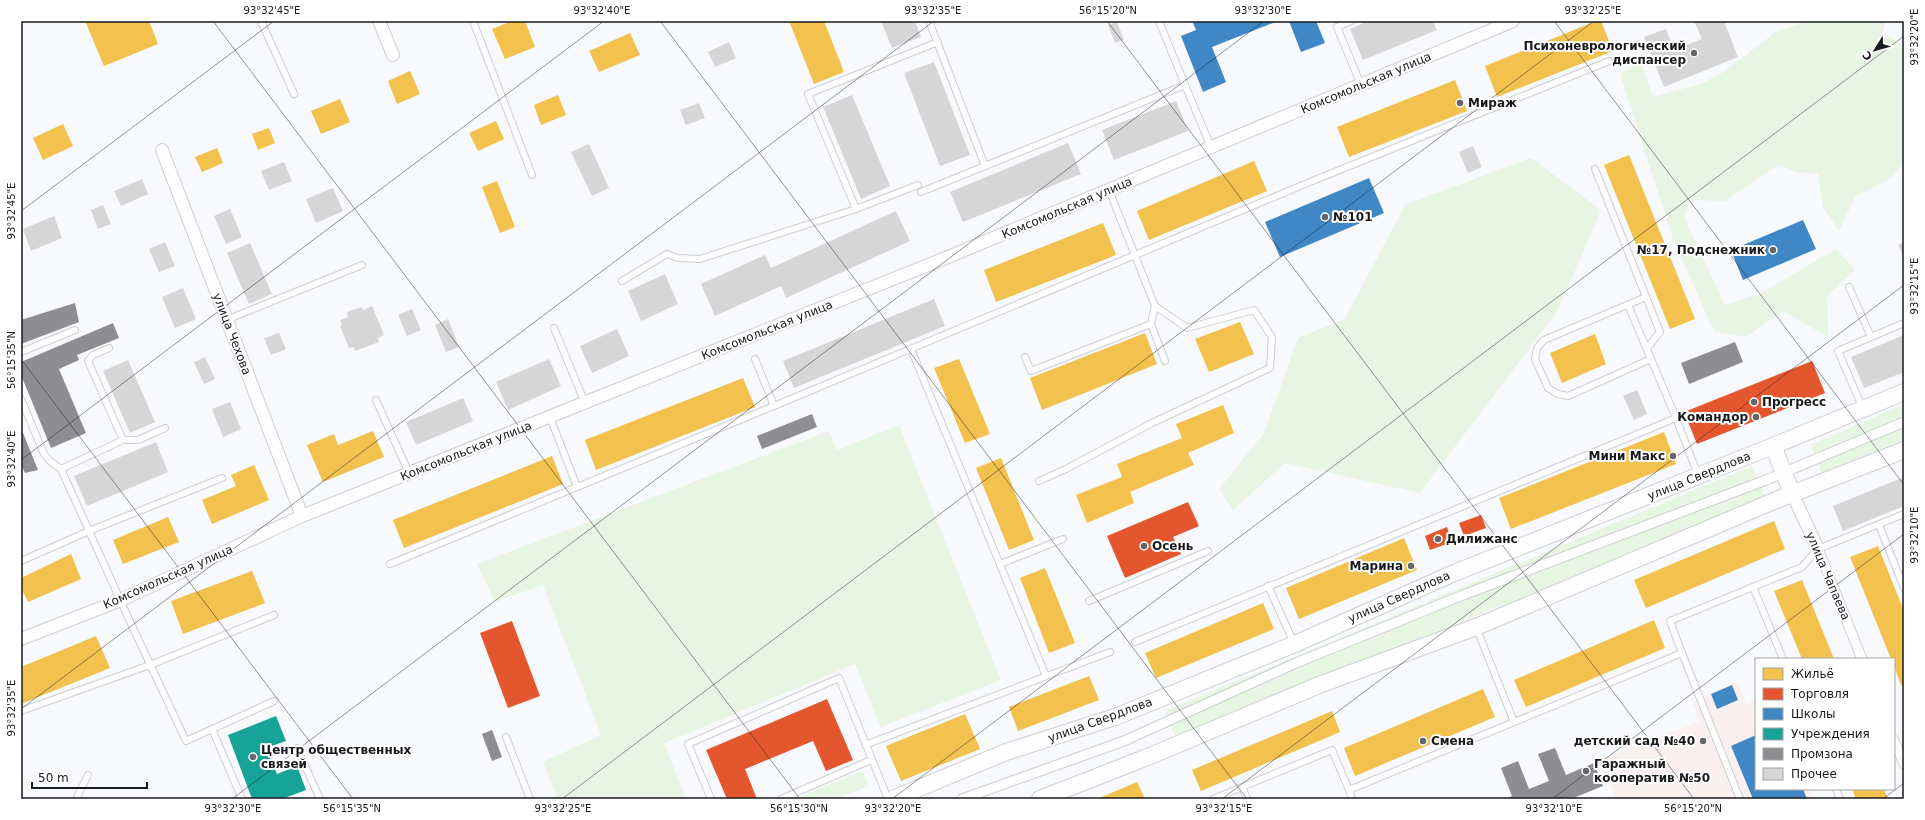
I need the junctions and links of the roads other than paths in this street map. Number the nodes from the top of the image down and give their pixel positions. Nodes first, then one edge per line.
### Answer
1 (261, 21) edge
2 (379, 21) edge
3 (473, 21) edge
4 (929, 21) edge
5 (1159, 21) edge
6 (1351, 21) edge
7 (1513, 21) edge
8 (938, 42) junction
9 (393, 54) dead end
10 (1609, 61) dead end
11 (1185, 85) junction
12 (1361, 85) junction
13 (294, 94) dead end
14 (1211, 147) junction
15 (162, 150) dead end
16 (985, 166) junction
17 (1595, 169) dead end
18 (532, 175) dead end
19 (918, 185) dead end
20 (1109, 190) junction
21 (921, 192) dead end
22 (856, 209) junction
23 (1136, 256) junction
24 (362, 265) dead end
25 (622, 281) dead end
26 (1849, 287) dead end
27 (1646, 297) junction
28 (1628, 305) junction
29 (1155, 306) junction
30 (226, 320) junction
31 (1904, 323) edge
32 (1151, 324) junction
33 (554, 328) dead end
34 (75, 330) dead end
35 (1871, 337) junction
36 (109, 348) dead end
37 (1647, 348) junction
38 (911, 349) junction
39 (21, 352) edge
40 (1025, 357) dead end
41 (755, 359) dead end
42 (1652, 359) junction
43 (1165, 361) dead end
44 (1904, 392) edge
45 (21, 399) edge
46 (376, 400) dead end
47 (585, 403) junction
48 (774, 406) junction
49 (1863, 409) junction
50 (550, 417) junction
51 (1676, 418) junction
52 (1904, 422) edge
53 (165, 428) dead end
54 (123, 440) junction
55 (1773, 446) junction
56 (1904, 450) edge
57 (61, 469) junction
58 (409, 473) junction
59 (1783, 473) junction
60 (1698, 476) junction
61 (222, 478) dead end
62 (1039, 481) dead end
63 (577, 487) junction
64 (1792, 493) junction
65 (1904, 514) edge
66 (302, 516) junction
67 (1879, 525) junction
68 (89, 531) junction
69 (1063, 539) dead end
70 (1818, 550) junction
71 (1208, 552) dead end
72 (21, 561) edge
73 (390, 564) dead end
74 (1000, 564) junction
75 (1268, 586) junction
76 (1753, 587) junction
77 (1904, 588) edge
78 (121, 600) junction
79 (1089, 601) dead end
80 (274, 615) dead end
81 (1476, 627) junction
82 (21, 639) edge
83 (1135, 642) dead end
84 (1295, 644) junction
85 (1110, 652) dead end
86 (1682, 653) junction
87 (1783, 658) edge
88 (1862, 658) edge
89 (150, 665) junction
90 (1046, 676) junction
91 (274, 700) dead end
92 (21, 711) edge
93 (1514, 722) junction
94 (212, 729) junction
95 (506, 737) dead end
96 (1895, 742) edge
97 (865, 745) junction
98 (297, 748) dead end
99 (871, 760) junction
100 (1904, 764) edge
101 (88, 775) dead end
102 (1242, 787) junction
103 (1349, 790) junction
104 (76, 799) edge
105 (242, 799) edge
106 (320, 799) edge
107 (530, 799) edge
108 (711, 799) edge
109 (781, 799) edge
110 (888, 799) edge
111 (893, 799) edge
112 (962, 799) edge
113 (1040, 799) edge
114 (1213, 799) edge
115 (1247, 799) edge
116 (1352, 799) edge
117 (1740, 799) edge

1 - 13 lane
2 - 9 street
3 - 18 lane
4 - 8 lane
5 - 11 lane
6 - 12 lane
7 - 12 street, Комсомольская улица
8 - 16 lane
8 - 22 lane
10 - 23 lane
11 - 14 lane
11 - 16 lane
12 - 14 street, Комсомольская улица
14 - 20 street, Комсомольская улица
15 - 30 street, улица Чехова
16 - 21 lane
17 - 27 lane
19 - 22 lane
20 - 23 lane
20 - 47 street, Комсомольская улица
22 - 25 lane
23 - 29 lane
23 - 38 lane
24 - 30 lane
26 - 35 lane
27 - 28 lane
27 - 37 lane
28 - 37 lane
28 - 42 lane
29 - 32 lane
29 - 62 lane
30 - 66 street, улица Чехова
31 - 35 lane
32 - 40 lane
32 - 43 lane
33 - 47 lane
34 - 39 lane
35 - 49 lane
36 - 54 lane
37 - 42 lane
38 - 48 lane
38 - 74 lane
41 - 48 lane
42 - 51 lane
44 - 49 street, улица Свердлова
45 - 57 lane
46 - 58 lane
47 - 50 street, Комсомольская улица
48 - 63 lane
49 - 55 street, улица Свердлова
50 - 58 street, Комсомольская улица
50 - 63 lane
51 - 60 lane
51 - 75 lane
52 - 59 street
53 - 54 lane
54 - 57 lane
55 - 59 street
55 - 60 street, улица Свердлова
56 - 64 street
57 - 68 lane
58 - 66 street, Комсомольская улица
59 - 64 street
59 - 112 street
60 - 84 street, улица Свердлова
61 - 68 lane
63 - 73 lane
64 - 70 street, улица Чапаева
64 - 81 street
65 - 67 lane
66 - 78 street, Комсомольская улица
67 - 70 lane
67 - 77 lane
68 - 72 lane
68 - 78 lane
69 - 74 lane
70 - 76 lane
70 - 88 street, улица Чапаева
71 - 79 lane
74 - 90 lane
75 - 83 lane
75 - 84 lane
76 - 86 lane
76 - 87 lane
78 - 82 street, Комсомольская улица
78 - 89 lane
80 - 89 lane
81 - 93 lane
81 - 113 street
84 - 111 street, улица Свердлова
85 - 90 lane
86 - 93 lane
86 - 117 lane
89 - 92 lane
89 - 94 lane
90 - 97 lane
91 - 94 lane
93 - 103 lane
94 - 105 lane
95 - 107 lane
96 - 100 street
97 - 99 lane
97 - 108 lane
98 - 106 lane
99 - 109 lane
99 - 110 lane
101 - 104 lane
102 - 103 lane
102 - 114 lane
102 - 115 lane
103 - 116 lane

